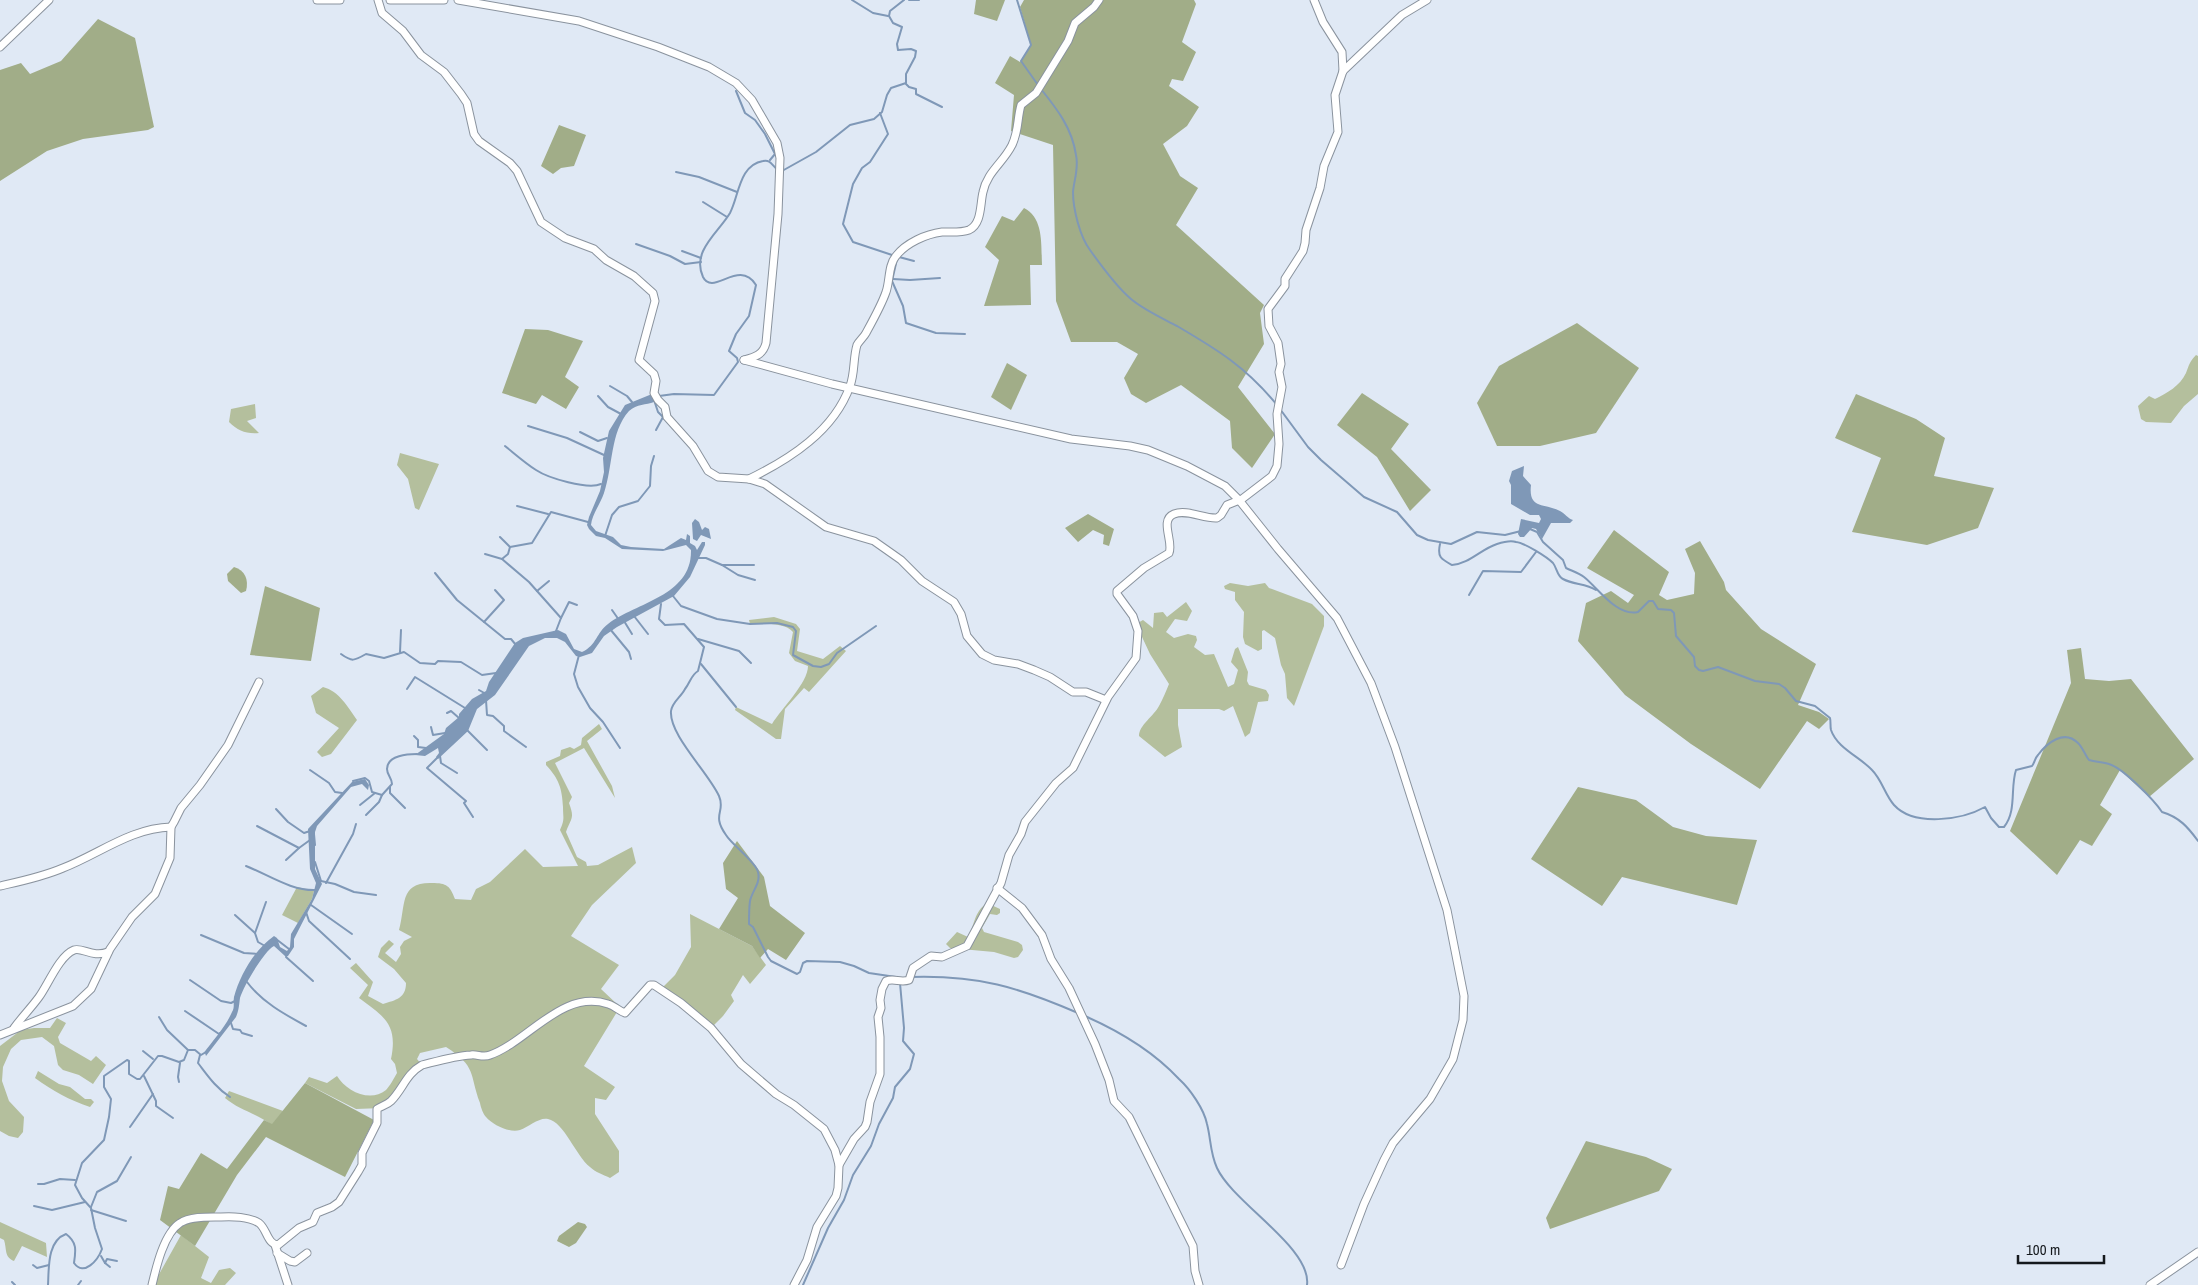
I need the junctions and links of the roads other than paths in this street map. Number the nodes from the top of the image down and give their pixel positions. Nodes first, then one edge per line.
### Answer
1 (49, 0) edge
2 (317, 0) edge
3 (340, 0) edge
4 (378, 0) edge
5 (390, 0) edge
6 (444, 0) edge
7 (458, 0) edge
8 (1100, 0) edge
9 (1314, 0) edge
10 (1427, 0) edge
11 (0, 47) edge
12 (1343, 71) junction
13 (850, 388) junction
14 (749, 479) junction
15 (1239, 500) junction
16 (259, 682) dead end
17 (1106, 700) junction
18 (171, 827) junction
19 (0, 886) edge
20 (997, 888) junction
21 (108, 952) junction
22 (14, 1028) junction
23 (0, 1035) edge
24 (839, 1165) junction
25 (275, 1245) junction
26 (307, 1252) dead end
27 (2198, 1252) edge
28 (278, 1253) junction
29 (1341, 1265) dead end
30 (152, 1285) edge
31 (288, 1285) edge
32 (794, 1285) edge
33 (1199, 1285) edge
34 (2150, 1285) edge

1 - 11 street
2 - 3 street
4 - 14 street
5 - 6 street
7 - 13 street
8 - 13 street
9 - 12 street
10 - 12 street
12 - 15 street
13 - 14 street
13 - 15 street
14 - 17 street
15 - 17 street
15 - 29 street
16 - 18 street
17 - 20 street
18 - 19 street
18 - 21 street
20 - 24 street
20 - 33 street
21 - 22 street
21 - 22 street
22 - 23 street
24 - 25 street
24 - 32 street
25 - 28 street
25 - 30 street
26 - 28 street
27 - 34 street
28 - 31 street

